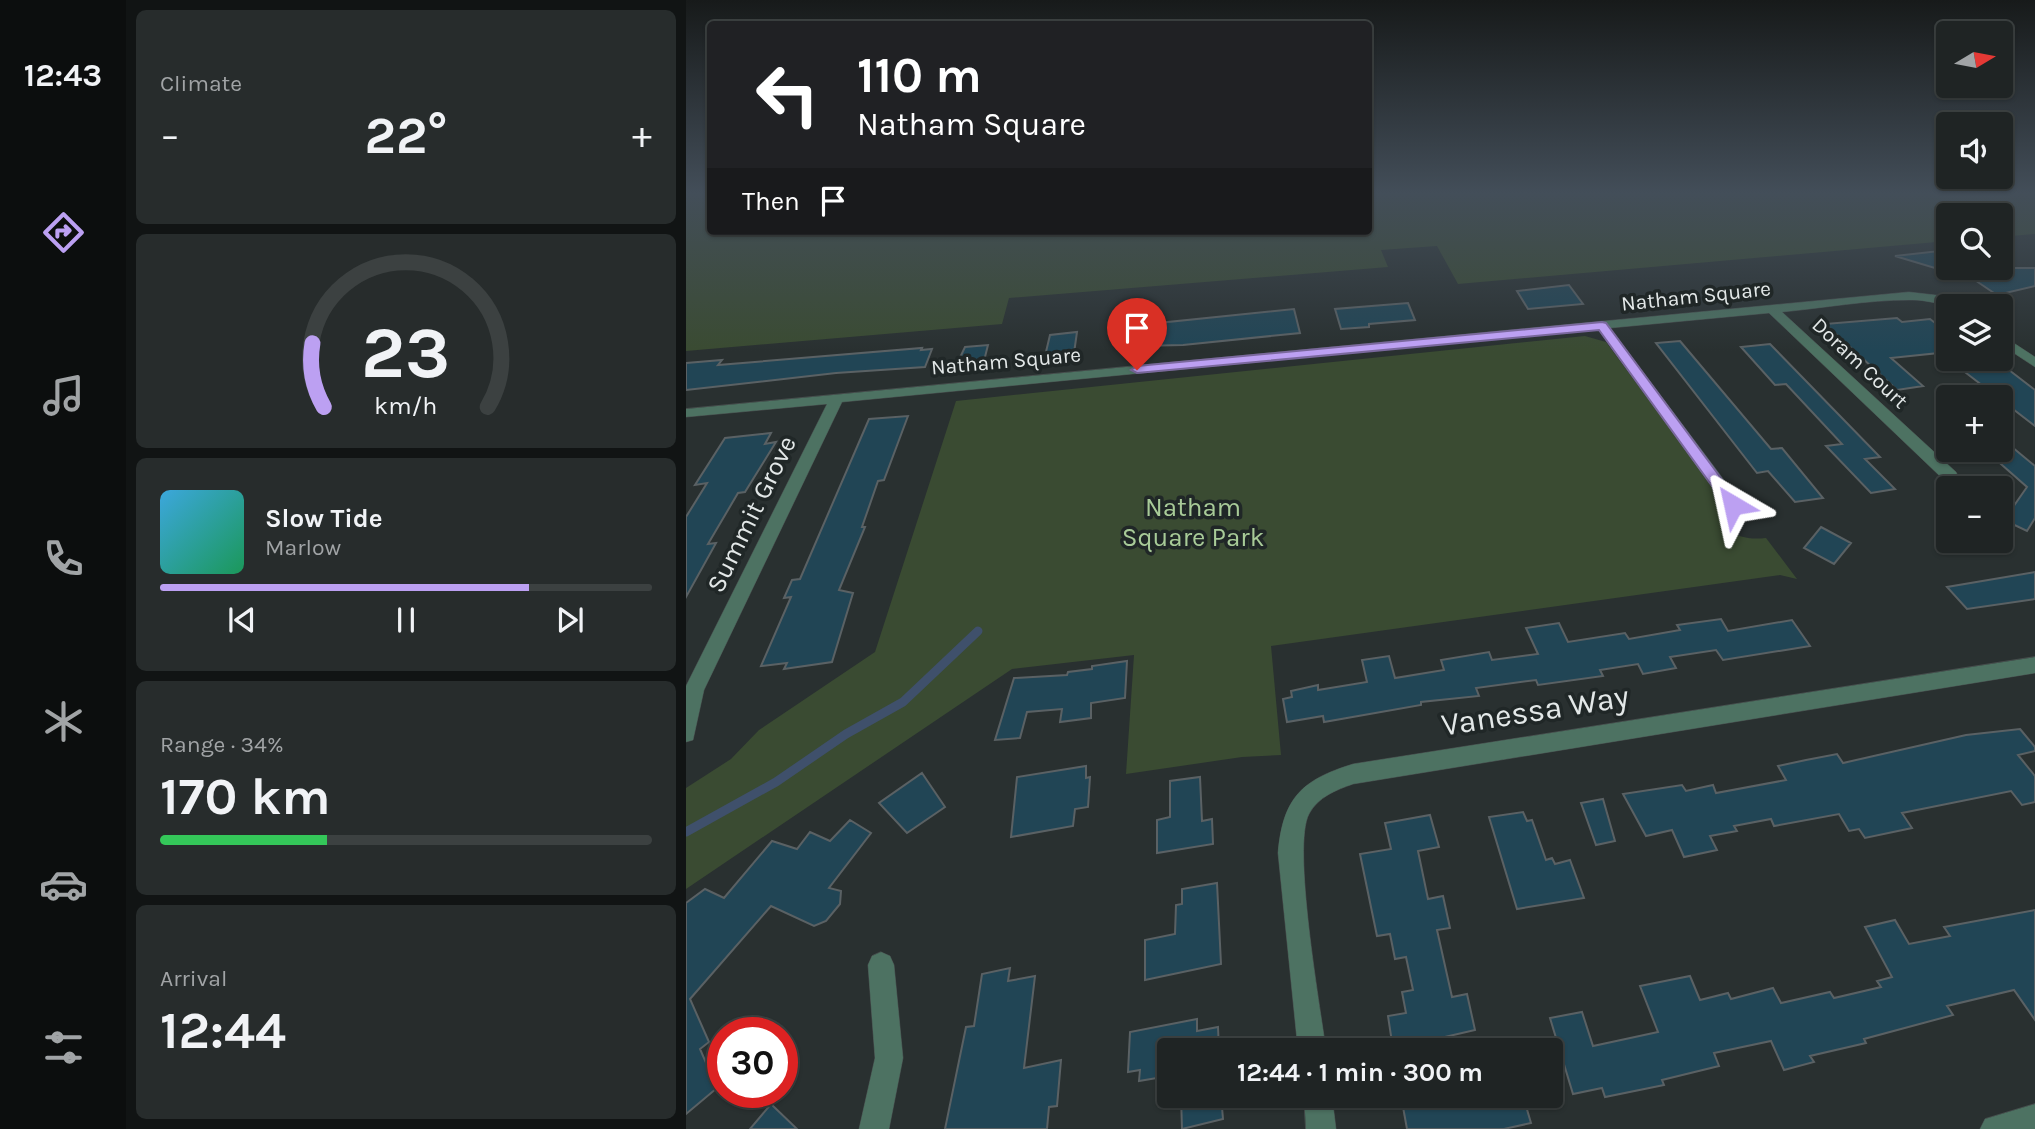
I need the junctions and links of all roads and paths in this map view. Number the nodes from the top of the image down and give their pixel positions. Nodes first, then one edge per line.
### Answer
1 (1936, 298) edge
2 (1772, 309) junction
3 (1602, 326) junction
4 (2013, 347) edge
5 (2035, 363) edge
6 (837, 398) junction
7 (686, 413) edge
8 (1950, 476) dead end
9 (1733, 505) dead end
10 (2035, 665) edge
11 (686, 733) edge
12 (881, 965) dead end
13 (1311, 1038) edge
14 (1319, 1108) edge
15 (2035, 1119) edge
16 (874, 1129) edge
17 (1321, 1129) edge
18 (1995, 1129) edge

1 - 2 street, Natham Square
2 - 3 street, Natham Square
2 - 8 street, Doram Court
3 - 6 street, Natham Square
3 - 9 street
4 - 5 street
6 - 7 street, Natham Square
6 - 11 street, Summit Grove
10 - 13 street, Vanessa Way
12 - 16 street
14 - 17 street
15 - 18 street

